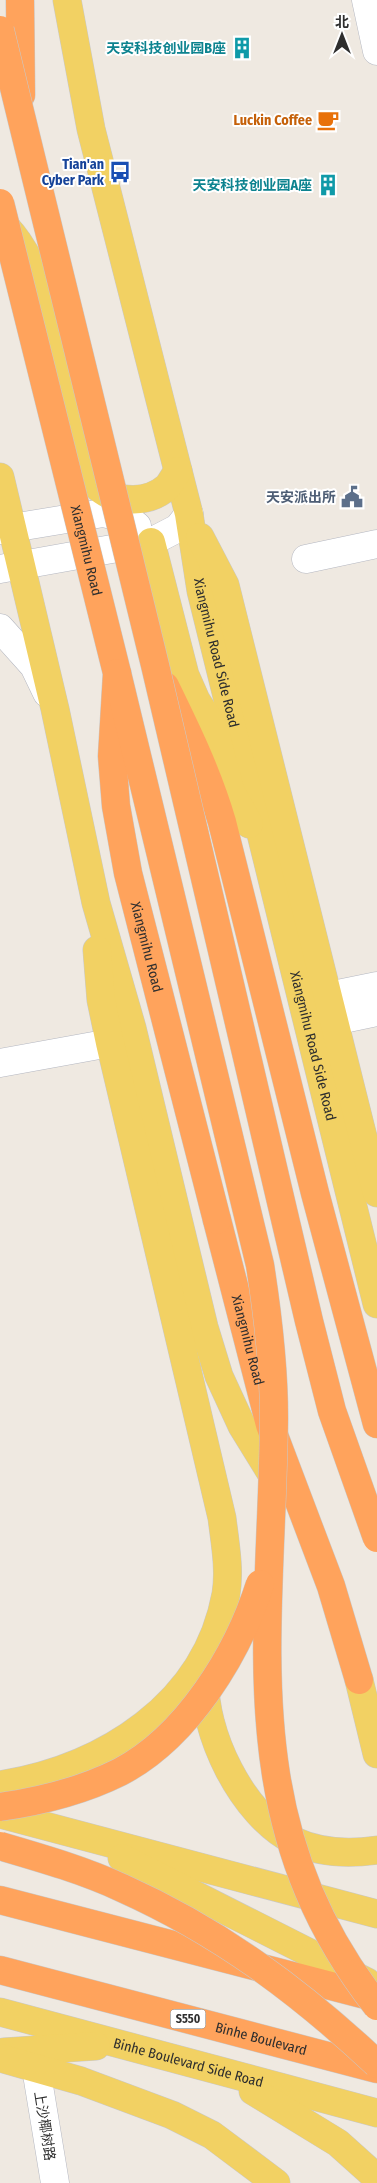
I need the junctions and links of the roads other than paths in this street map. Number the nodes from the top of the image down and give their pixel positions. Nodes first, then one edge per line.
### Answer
1 (20, 0) edge
2 (67, 0) edge
3 (366, 0) edge
4 (0, 30) edge
5 (377, 51) edge
6 (21, 117) junction
7 (0, 203) edge
8 (0, 221) edge
9 (178, 471) junction
10 (0, 477) edge
11 (189, 514) junction
12 (6, 529) edge
13 (151, 542) junction
14 (377, 544) edge
15 (306, 559) dead end
16 (10, 567) edge
17 (0, 628) edge
18 (155, 665) junction
19 (117, 673) junction
20 (55, 709) junction
21 (268, 860) junction
22 (96, 903) junction
23 (377, 986) edge
24 (331, 1009) junction
25 (377, 1012) edge
26 (110, 1043) junction
27 (0, 1063) edge
28 (377, 1193) edge
29 (377, 1304) edge
30 (377, 1424) edge
31 (377, 1538) edge
32 (317, 1548) junction
33 (268, 1558) junction
34 (207, 1654) junction
35 (359, 1680) joint
36 (377, 1754) edge
37 (0, 1785) edge
38 (0, 1807) edge
39 (0, 1814) edge
40 (72, 1833) junction
41 (0, 1846) edge
42 (377, 1850) edge
43 (0, 1900) edge
44 (377, 1914) edge
45 (0, 1970) edge
46 (377, 1988) edge
47 (377, 1998) edge
48 (377, 2006) edge
49 (0, 2012) edge
50 (118, 2045) junction
51 (0, 2053) edge
52 (0, 2058) edge
53 (377, 2064) edge
54 (36, 2068) junction
55 (377, 2069) edge
56 (221, 2073) junction
57 (377, 2113) edge
58 (377, 2178) edge
59 (55, 2183) edge
60 (276, 2183) edge

1 - 6 highway, bridge
2 - 9 main road, Xiangmihu Road Side Road
3 - 5 street
4 - 6 highway, bridge
6 - 18 highway, bridge
7 - 19 highway, Xiangmihu Road, bridge
8 - 9 main road
9 - 11 main road, Xiangmihu Road Side Road
10 - 12 main road
11 - 13 street
11 - 21 main road, Xiangmihu Road Side Road
11 - 24 main road
12 - 13 street
12 - 16 main road
13 - 16 street
13 - 21 main road
14 - 15 street
16 - 20 main road
17 - 20 street
18 - 30 highway, bridge
18 - 31 highway, bridge
19 - 32 highway, Xiangmihu Road, bridge
19 - 33 highway, bridge
20 - 22 main road
21 - 29 main road, Xiangmihu Road Side Road
22 - 26 main road
22 - 32 main road
23 - 24 street
24 - 25 street
24 - 28 main road
26 - 27 street
26 - 34 main road
32 - 35 highway, Xiangmihu Road
33 - 38 highway, bridge
33 - 48 highway, bridge
34 - 37 main road
34 - 42 main road
35 - 36 main road
39 - 40 main road
40 - 44 main road
40 - 46 main road
41 - 53 highway, bridge
43 - 47 highway
45 - 55 highway, Binhe Boulevard / S550
49 - 50 main road, Binhe Boulevard Side Road
50 - 51 main road
50 - 56 main road, Binhe Boulevard Side Road
52 - 54 main road
54 - 59 street, 上沙椰树路
54 - 60 main road
56 - 57 main road, Binhe Boulevard Side Road
56 - 58 main road

